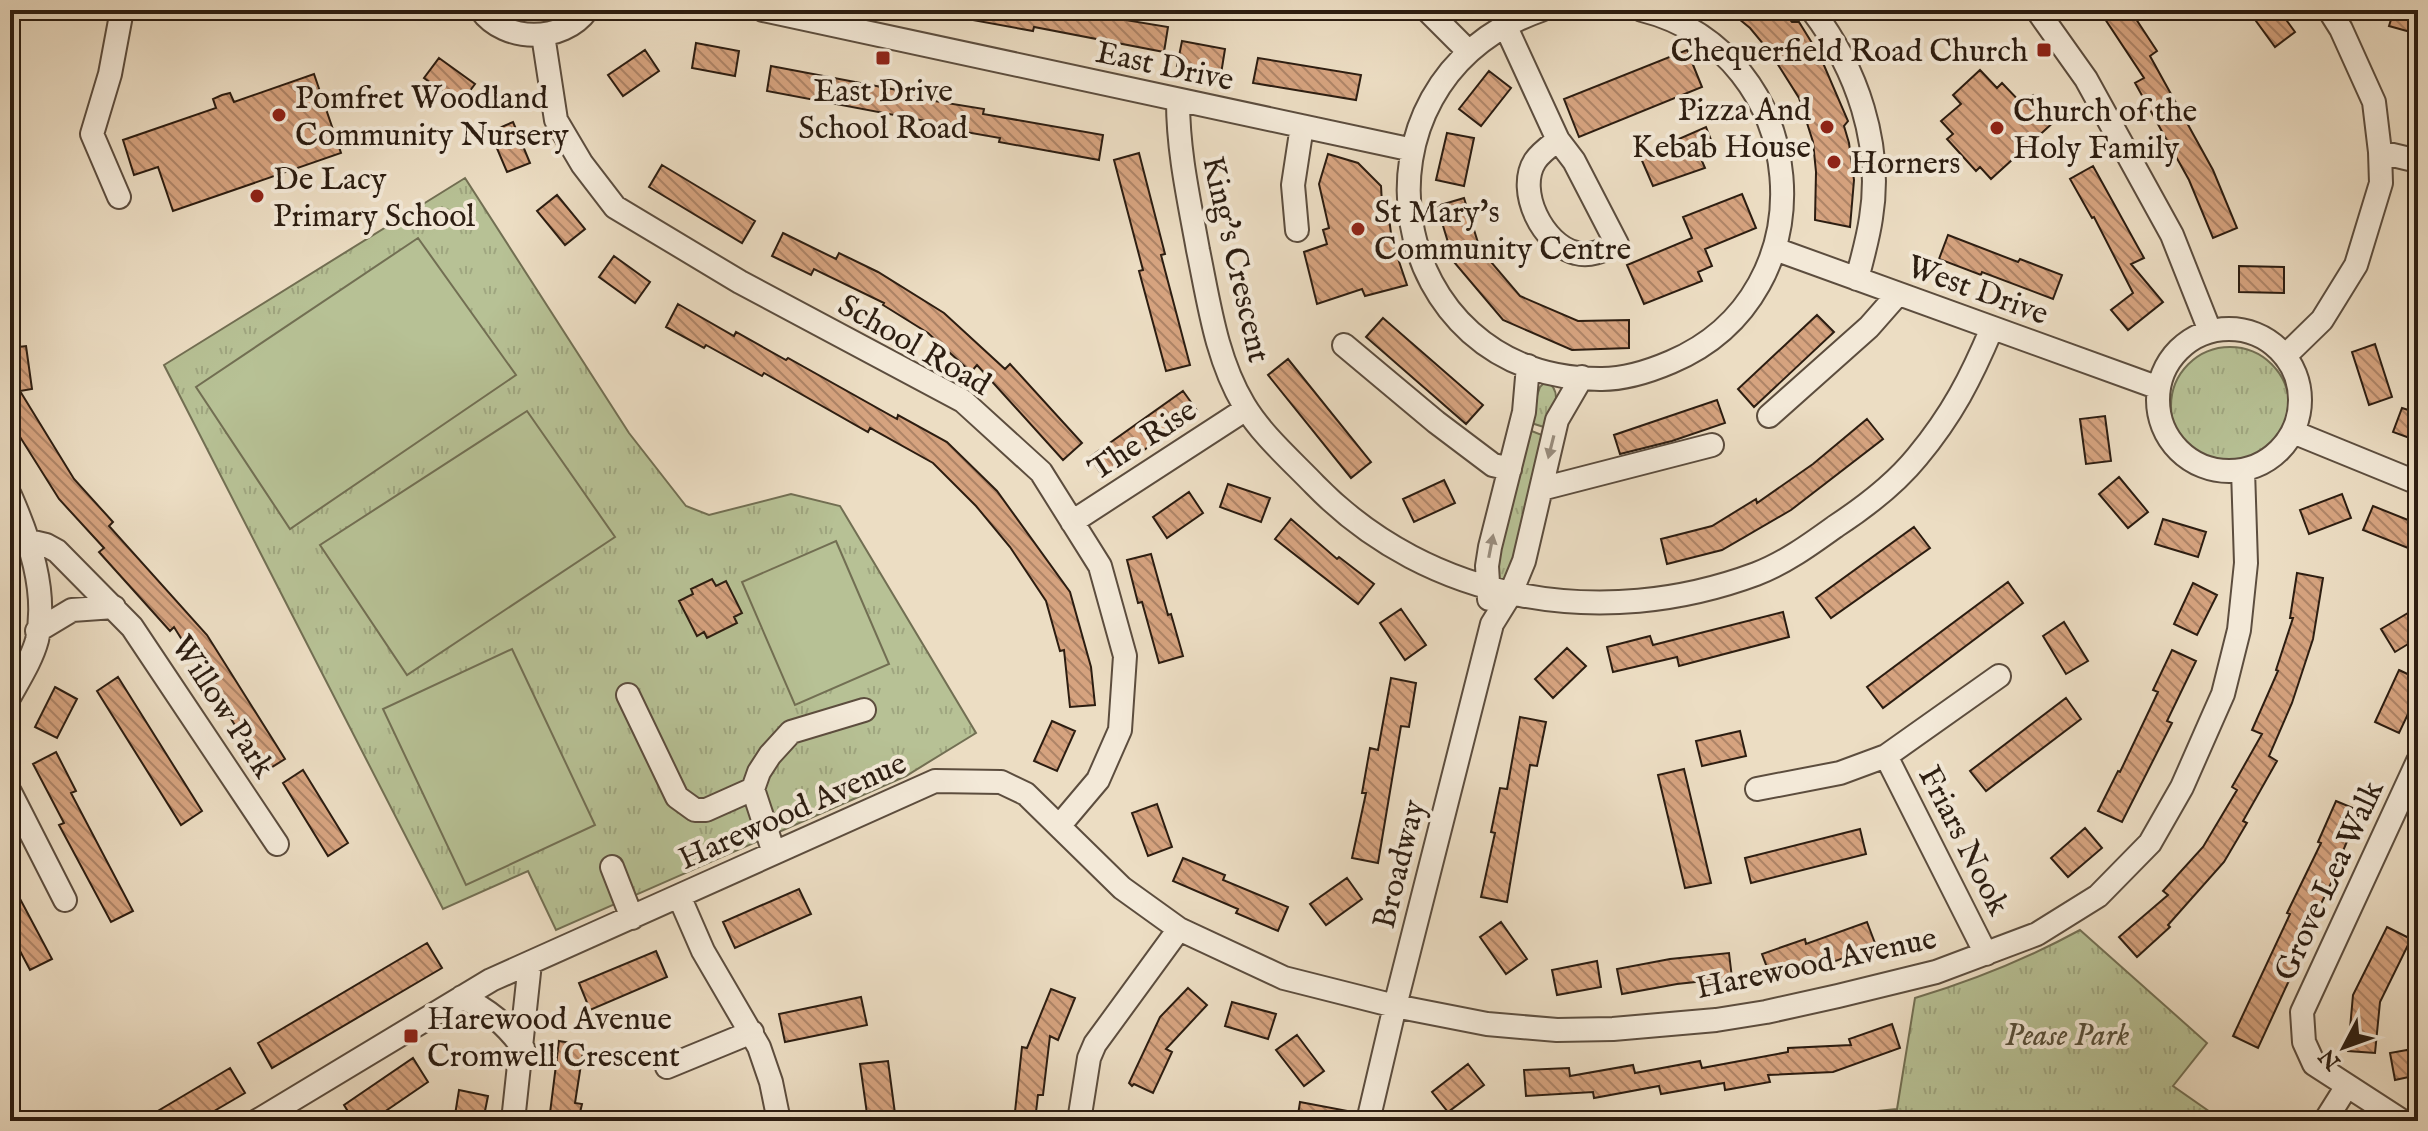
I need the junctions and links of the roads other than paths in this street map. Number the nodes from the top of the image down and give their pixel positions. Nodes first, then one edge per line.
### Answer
1 (122, 10) edge
2 (481, 10) edge
3 (587, 10) edge
4 (763, 10) edge
5 (1427, 10) edge
6 (1540, 10) edge
7 (1812, 10) edge
8 (2037, 10) edge
9 (2329, 10) edge
10 (1653, 11) edge
11 (1505, 25) junction
12 (543, 35) junction
13 (1468, 51) junction
14 (1178, 101) junction
15 (1302, 126) junction
16 (1558, 140) junction
17 (1413, 150) junction
18 (2380, 152) junction
19 (2418, 161) edge
20 (119, 197) dead end
21 (1297, 230) dead end
22 (1775, 249) junction
23 (1857, 279) junction
24 (1898, 294) junction
25 (1992, 328) junction
26 (2210, 331) junction
27 (1344, 345) dead end
28 (2285, 356) junction
29 (1528, 366) junction
30 (1582, 377) junction
31 (2159, 388) junction
32 (1246, 409) junction
33 (1769, 416) dead end
34 (2293, 432) junction
35 (1712, 445) dead end
36 (1510, 469) junction
37 (2243, 470) junction
38 (2418, 483) edge
39 (1541, 489) junction
40 (10, 495) edge
41 (1072, 522) junction
42 (29, 541) junction
43 (1487, 588) junction
44 (1510, 595) junction
45 (114, 607) junction
46 (1492, 624) junction
47 (37, 631) junction
48 (1999, 676) dead end
49 (628, 695) dead end
50 (10, 696) edge
51 (864, 710) dead end
52 (1886, 756) junction
53 (2418, 761) edge
54 (753, 789) junction
55 (1757, 789) dead end
56 (10, 792) edge
57 (1060, 825) junction
58 (277, 844) dead end
59 (774, 853) junction
60 (612, 867) dead end
61 (679, 896) junction
62 (65, 900) dead end
63 (632, 918) junction
64 (1179, 929) junction
65 (1986, 954) junction
66 (530, 963) junction
67 (462, 997) junction
68 (1395, 1006) junction
69 (752, 1032) junction
70 (523, 1048) junction
71 (667, 1067) dead end
72 (2347, 1086) junction
73 (257, 1121) edge
74 (513, 1121) edge
75 (779, 1121) edge
76 (1079, 1121) edge
77 (1368, 1121) edge
78 (2325, 1121) edge
79 (2402, 1121) edge

1 - 20 street
2 - 12 street
3 - 12 street
4 - 14 street, East Drive
5 - 13 street
6 - 11 street
7 - 23 street
8 - 26 street
9 - 18 street
10 - 22 street
11 - 13 street
11 - 16 street
12 - 41 street, School Road
13 - 17 street
14 - 15 street, East Drive
14 - 32 street, King's Crescent
15 - 17 street, East Drive
15 - 21 street
16 - 16 street
17 - 29 street
18 - 19 street
18 - 28 street
22 - 23 street, West Drive
22 - 30 street
23 - 24 street, West Drive
24 - 25 street, West Drive
24 - 33 street
25 - 31 street, West Drive
25 - 44 street
26 - 28 street
26 - 31 street
27 - 36 street
28 - 34 street
29 - 30 street
29 - 36 street, Broadway
30 -> 39 street, Broadway
31 - 37 street
32 - 41 street, The Rise
32 - 43 street, King's Crescent
34 - 37 street
34 - 38 street
35 - 39 street
43 -> 36 street, Broadway
37 - 65 street, Harewood Avenue
39 - 44 street, Broadway
40 - 42 street
41 - 57 street, School Road
42 - 45 street, Willow Park
42 - 47 street
43 - 44 street, King's Crescent
43 - 46 street, Broadway
44 - 46 street, Broadway
45 - 47 street
45 - 58 street, Willow Park
46 - 68 street, Broadway
47 - 50 street
48 - 52 street, Friars Nook
49 - 54 street
51 - 54 street
52 - 55 street, Friars Nook
52 - 65 street, Friars Nook
53 - 72 street, Grove Lea Walk
54 - 59 street
56 - 62 street
57 - 59 street, Harewood Avenue
57 - 64 street, Harewood Avenue
59 - 61 street, Harewood Avenue
60 - 63 street
61 - 63 street, Harewood Avenue
61 - 69 street
63 - 66 street, Harewood Avenue
64 - 68 street, Harewood Avenue
64 - 76 street
65 - 68 street, Harewood Avenue
66 - 67 street, Harewood Avenue
66 - 70 street
67 - 70 street
67 - 73 street, Harewood Avenue
68 - 77 street, Broadway
69 - 71 street
69 - 75 street
70 - 74 street
72 - 78 street
72 - 79 street, Grove Lea Walk

